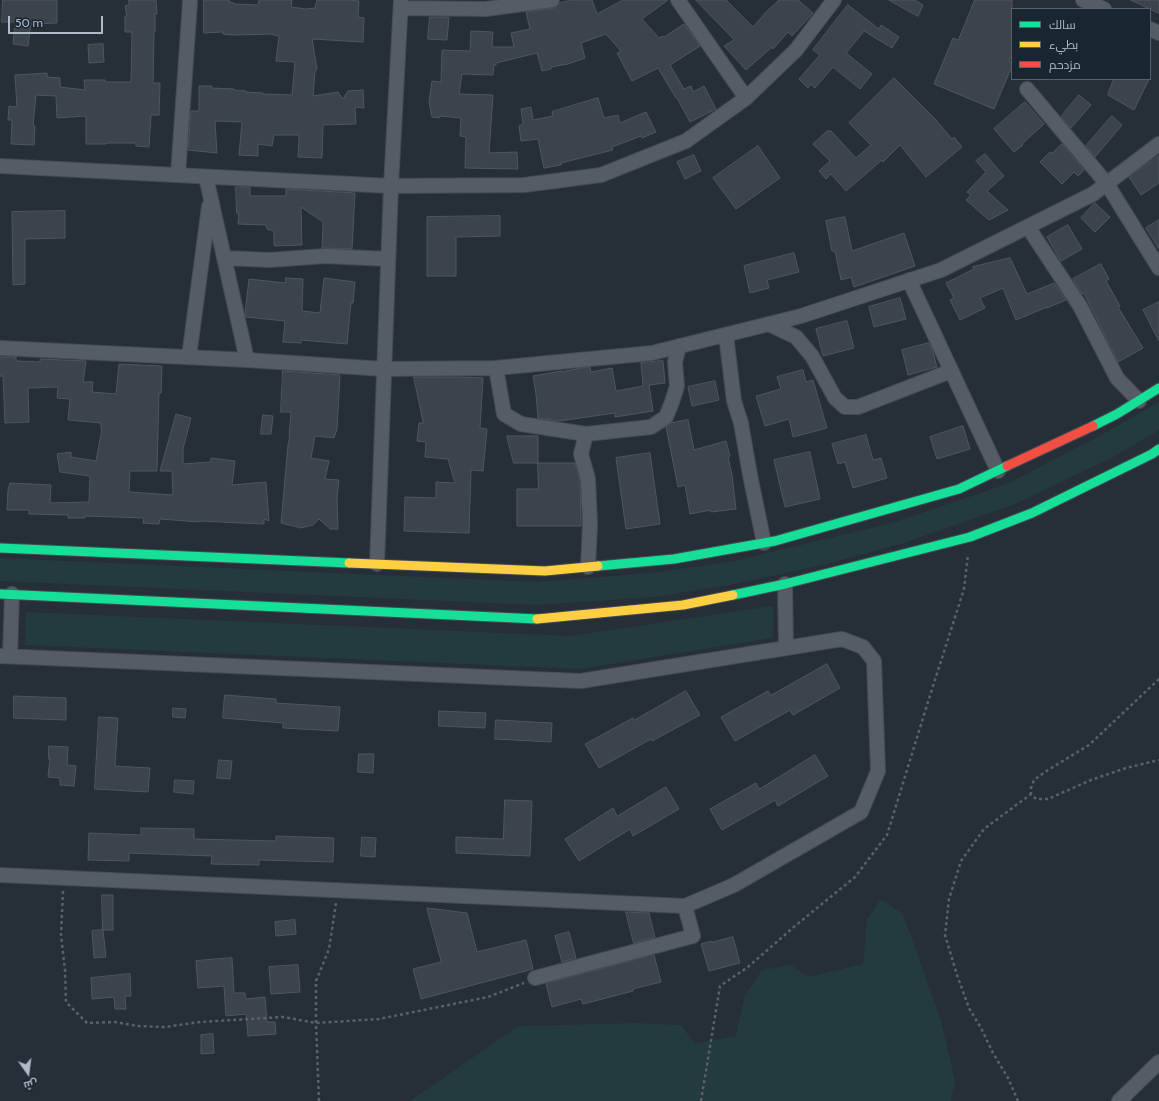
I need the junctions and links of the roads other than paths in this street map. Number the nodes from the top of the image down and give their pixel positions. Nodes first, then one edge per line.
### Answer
1 (552, 0) edge
2 (678, 0) edge
3 (834, 0) edge
4 (1085, 0) edge
5 (190, 2) dead end
6 (401, 4) edge
7 (1102, 8) edge
8 (1027, 88) dead end
9 (746, 98) junction
10 (1159, 144) edge
11 (0, 166) edge
12 (178, 176) junction
13 (206, 177) junction
14 (1107, 184) junction
15 (391, 186) junction
16 (210, 195) junction
17 (1028, 227) junction
18 (224, 258) junction
19 (388, 259) junction
20 (1159, 268) edge
21 (909, 280) junction
22 (769, 324) junction
23 (726, 335) junction
24 (679, 346) junction
25 (0, 348) edge
26 (189, 357) junction
27 (248, 360) junction
28 (496, 368) junction
29 (384, 369) junction
30 (951, 371) junction
31 (1159, 388) edge
32 (1139, 401) junction
33 (586, 434) junction
34 (1159, 449) edge
35 (998, 471) junction
36 (764, 543) junction
37 (0, 548) edge
38 (377, 564) junction
39 (588, 567) junction
40 (785, 584) junction
41 (6, 594) edge
42 (786, 648) junction
43 (5, 656) edge
44 (0, 875) edge
45 (685, 906) junction
46 (535, 978) road end
47 (1159, 1062) edge
48 (1119, 1101) edge

1 - 6 street
2 - 9 street
3 - 9 street
4 - 7 street
5 - 12 street
6 - 15 street
8 - 14 street
9 - 15 street
10 - 14 street
11 - 12 street
12 - 13 street
13 - 15 street
13 - 16 street
14 - 17 street
14 - 20 street
15 - 19 street
16 - 18 street
16 - 26 street
17 - 21 street
17 - 32 street
18 - 19 street
18 - 27 street
19 - 29 street
21 - 22 street
21 - 30 street
22 - 23 street
22 - 30 street
23 - 24 street
23 - 36 street
24 - 28 street
24 - 33 street
25 - 26 street
26 - 27 street
27 - 29 street
28 - 29 street
28 - 33 street
29 - 38 street
30 - 35 street
31 - 32 main road
32 - 35 main road
33 - 39 street
34 - 40 main road
35 - 36 main road
36 - 39 main road
37 - 38 main road
38 - 39 main road
40 - 41 main road
40 - 42 street
41 - 43 street
42 - 43 street
42 - 45 street
44 - 45 street
45 - 46 street
47 - 48 street

